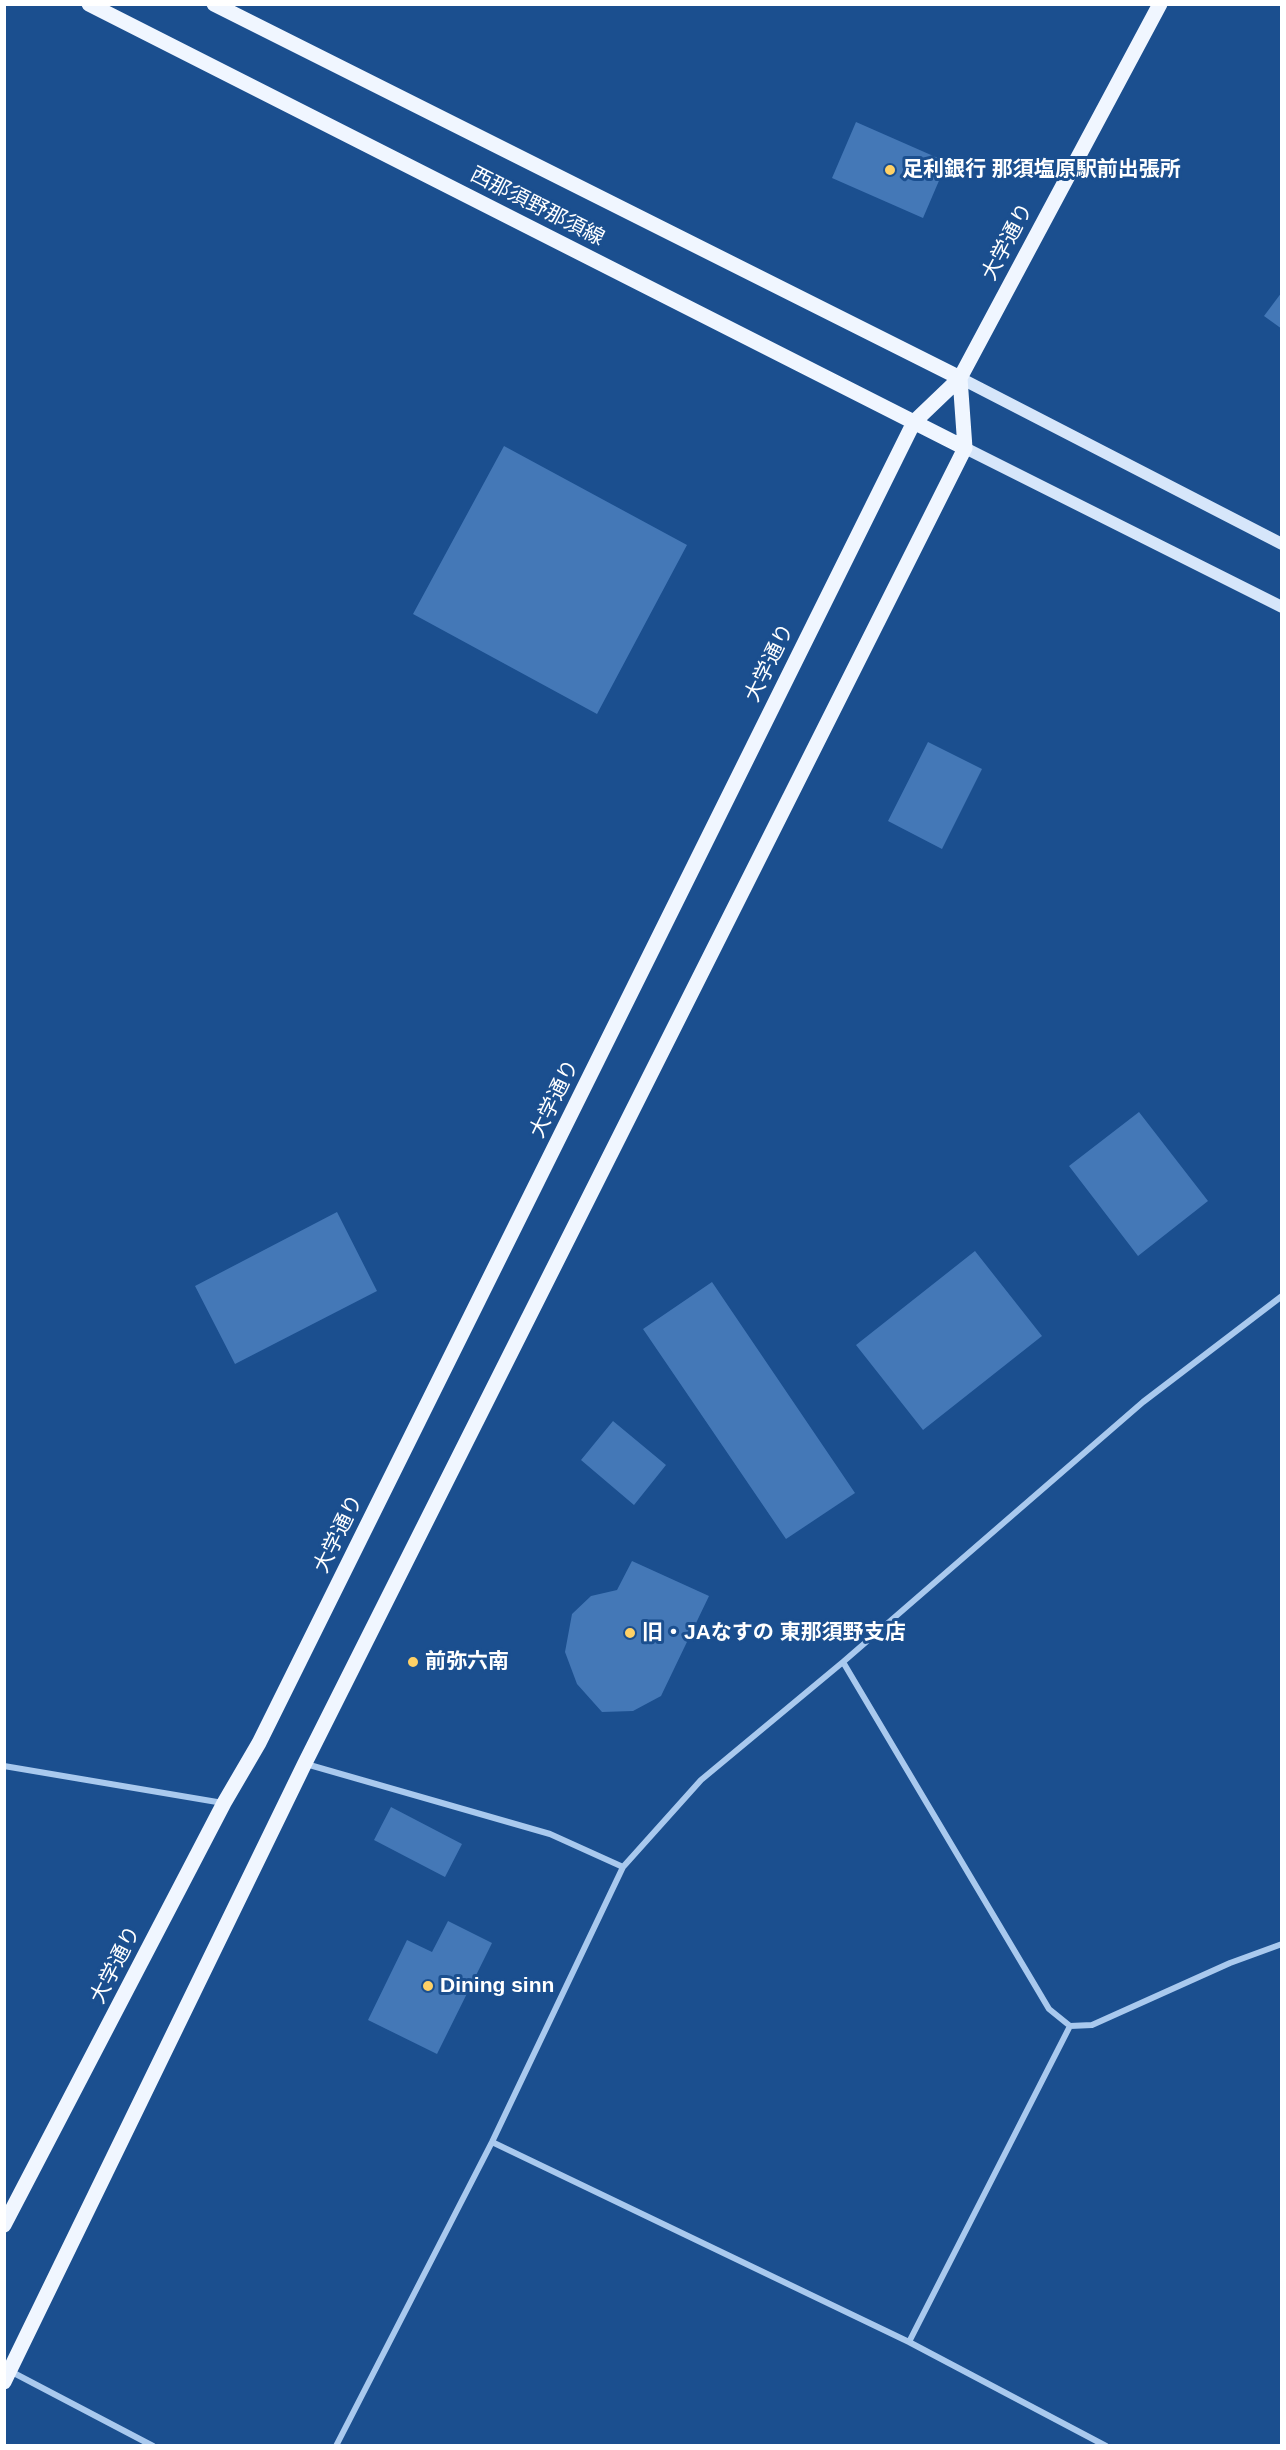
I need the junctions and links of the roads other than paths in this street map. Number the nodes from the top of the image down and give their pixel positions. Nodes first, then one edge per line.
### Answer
1 (89, 4) edge
2 (214, 4) edge
3 (1160, 4) edge
4 (960, 378) junction
5 (914, 422) junction
6 (965, 448) junction
7 (1281, 544) edge
8 (1281, 608) edge
9 (1281, 1296) edge
10 (843, 1662) junction
11 (305, 1763) junction
12 (4, 1766) edge
13 (224, 1803) junction
14 (623, 1867) junction
15 (1281, 1944) edge
16 (1070, 2026) junction
17 (492, 2142) junction
18 (4, 2225) edge
19 (909, 2342) junction
20 (7, 2377) edge
21 (153, 2445) edge
22 (336, 2445) edge
23 (1106, 2445) edge

1 - 5 main road, 西那須野那須線
2 - 4 main road, 西那須野那須線
3 - 4 main road, 大学通り
4 - 5 main road, 大学通り
4 - 6 main road
4 - 7 street
5 - 6 main road, 西那須野那須線
5 - 13 main road, 大学通り
6 - 8 street
6 - 11 main road
9 - 10 street
10 - 14 street
10 - 16 street
11 - 14 street
11 - 20 main road
12 - 13 street
13 - 18 main road, 大学通り
14 - 17 street
15 - 16 street
16 - 19 street
17 - 19 street
17 - 22 street
19 - 23 street
20 - 21 street

